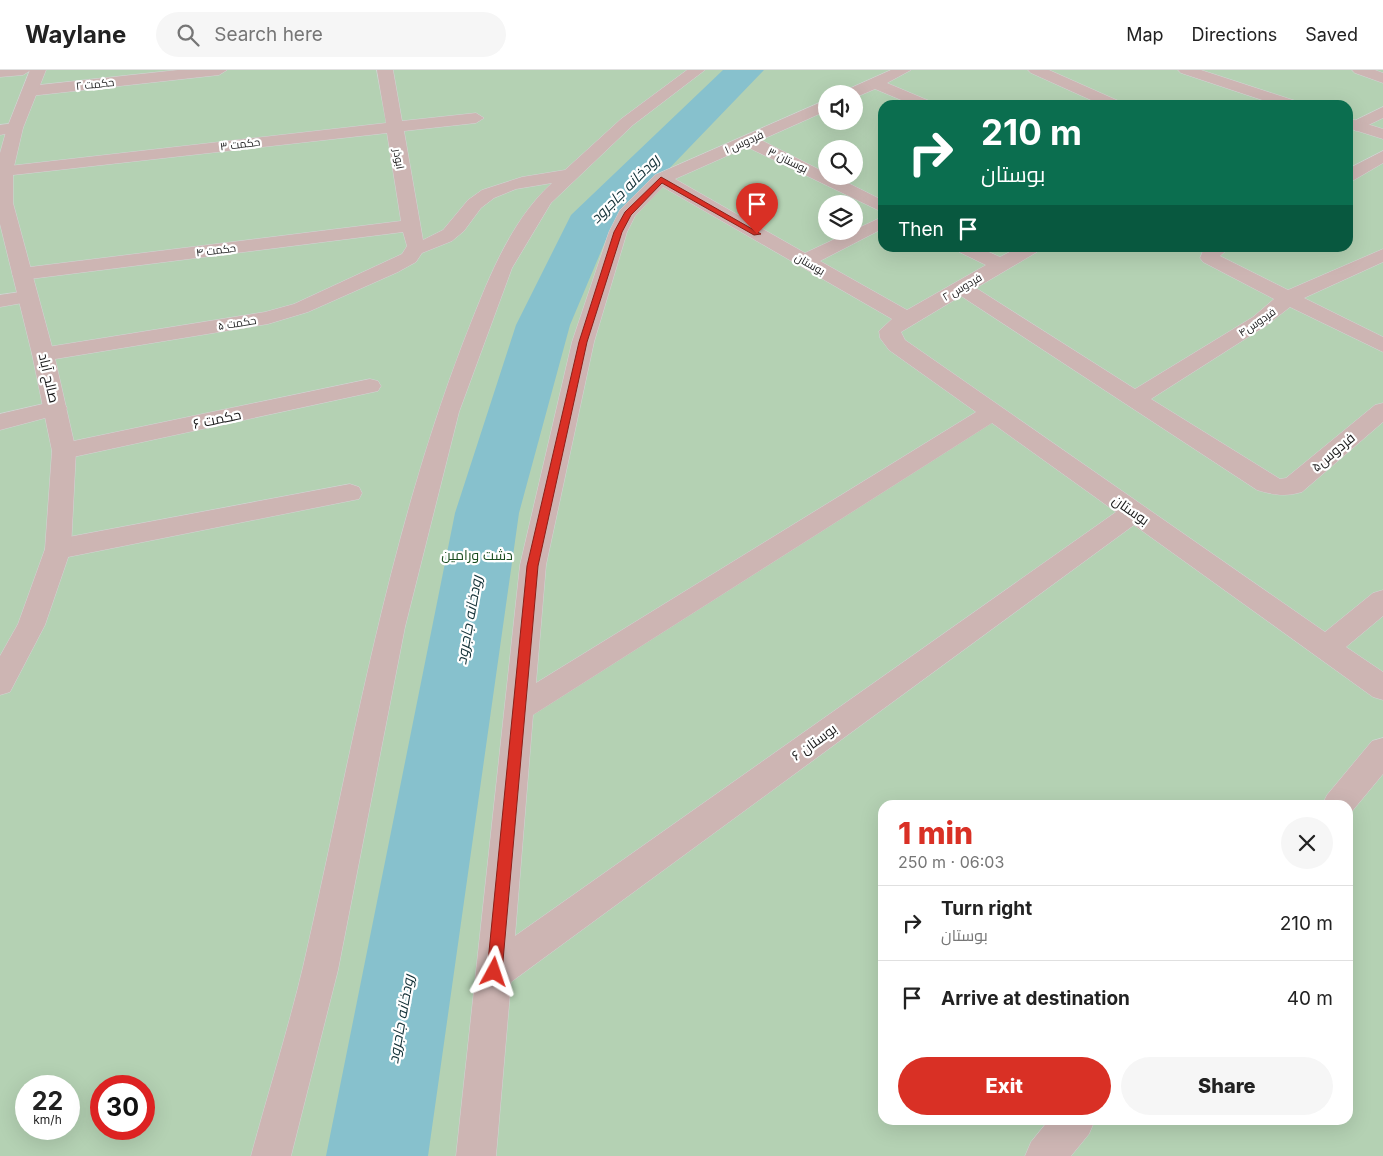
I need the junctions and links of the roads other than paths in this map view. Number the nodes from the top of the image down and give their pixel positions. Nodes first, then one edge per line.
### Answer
1 (23, 70) edge
2 (38, 70) edge
3 (219, 70) edge
4 (385, 70) edge
5 (697, 70) edge
6 (1036, 70) edge
7 (1186, 70) edge
8 (1360, 70) edge
9 (899, 71) edge
10 (0, 72) edge
11 (1383, 78) edge
12 (875, 83) junction
13 (863, 88) edge
14 (30, 91) junction
15 (914, 100) edge
16 (1104, 100) edge
17 (1272, 100) edge
18 (818, 109) edge
19 (1383, 112) edge
20 (476, 118) dead end
21 (1353, 124) edge
22 (1353, 124) edge
23 (394, 126) junction
24 (7, 129) edge
25 (1383, 134) edge
26 (747, 140) junction
27 (1383, 156) edge
28 (4, 171) junction
29 (1353, 173) edge
30 (570, 175) junction
31 (661, 179) junction
32 (2, 204) edge
33 (878, 205) edge
34 (878, 224) edge
35 (410, 226) junction
36 (415, 249) junction
37 (975, 252) edge
38 (1023, 252) edge
39 (1215, 253) edge
40 (1383, 255) edge
41 (805, 261) junction
42 (1001, 264) junction
43 (22, 274) junction
44 (961, 287) junction
45 (27, 297) junction
46 (1290, 297) junction
47 (0, 301) edge
48 (901, 322) junction
49 (1383, 345) edge
50 (43, 354) junction
51 (370, 386) dead end
52 (1136, 398) junction
53 (56, 408) junction
54 (1383, 410) edge
55 (993, 412) junction
56 (0, 422) edge
57 (64, 451) junction
58 (350, 493) dead end
59 (1134, 512) junction
60 (58, 549) junction
61 (1383, 601) edge
62 (1326, 647) junction
63 (0, 683) edge
64 (1383, 688) edge
65 (519, 709) junction
66 (1383, 751) edge
67 (1342, 800) edge
68 (494, 972) junction
69 (1071, 1125) edge
70 (271, 1156) edge
71 (476, 1156) edge
72 (1045, 1156) edge

1 - 10 street
2 - 14 street, صالح آباد
3 - 14 street, حکمت ۲
4 - 23 street, ابوذر
5 - 30 street
6 - 16 street
7 - 17 street
8 - 11 street
9 - 12 street
12 - 13 street
12 - 15 street
14 - 24 street, صالح آباد
18 - 26 street, فردوس ۱
19 - 21 street
20 - 23 street, حکمت ۳
22 - 25 street
23 - 28 street, حکمت ۳
23 - 35 street, ابوذر
24 - 28 street, صالح آباد
26 - 31 street, فردوس ۱
26 - 33 street, بوستان ۳
27 - 29 street
28 - 32 street, صالح آباد
30 - 36 street
30 - 70 street
31 - 41 street, بوستان
31 - 65 street
32 - 43 street, صالح آباد
34 - 41 street
35 - 36 street, ابوذر
35 - 43 street, حکمت ۴
36 - 50 street, حکمت ۵
37 - 42 street
38 - 42 street, فردوس ۲
39 - 46 street
40 - 46 street, فردوس۴
41 - 48 street, بوستان
42 - 44 street, فردوس ۲
43 - 45 street, صالح آباد
44 - 48 street, فردوس ۲
44 - 52 street
45 - 47 street
45 - 50 street, صالح آباد
46 - 49 street
46 - 52 street, فردوس۴
48 - 55 street, بوستان
50 - 53 street, صالح آباد
51 - 57 street, حکمت ۶
52 - 54 street, فردوس۵
53 - 56 street
53 - 57 street, صالح آباد
55 - 59 street, بوستان
55 - 65 street
57 - 60 street, صالح آباد
58 - 60 street
59 - 62 street, بوستان
59 - 68 street, بوستان ۶
60 - 63 street, صالح آباد
61 - 62 street
62 - 64 street, بوستان
65 - 68 street
66 - 67 street
68 - 71 street
69 - 72 street

